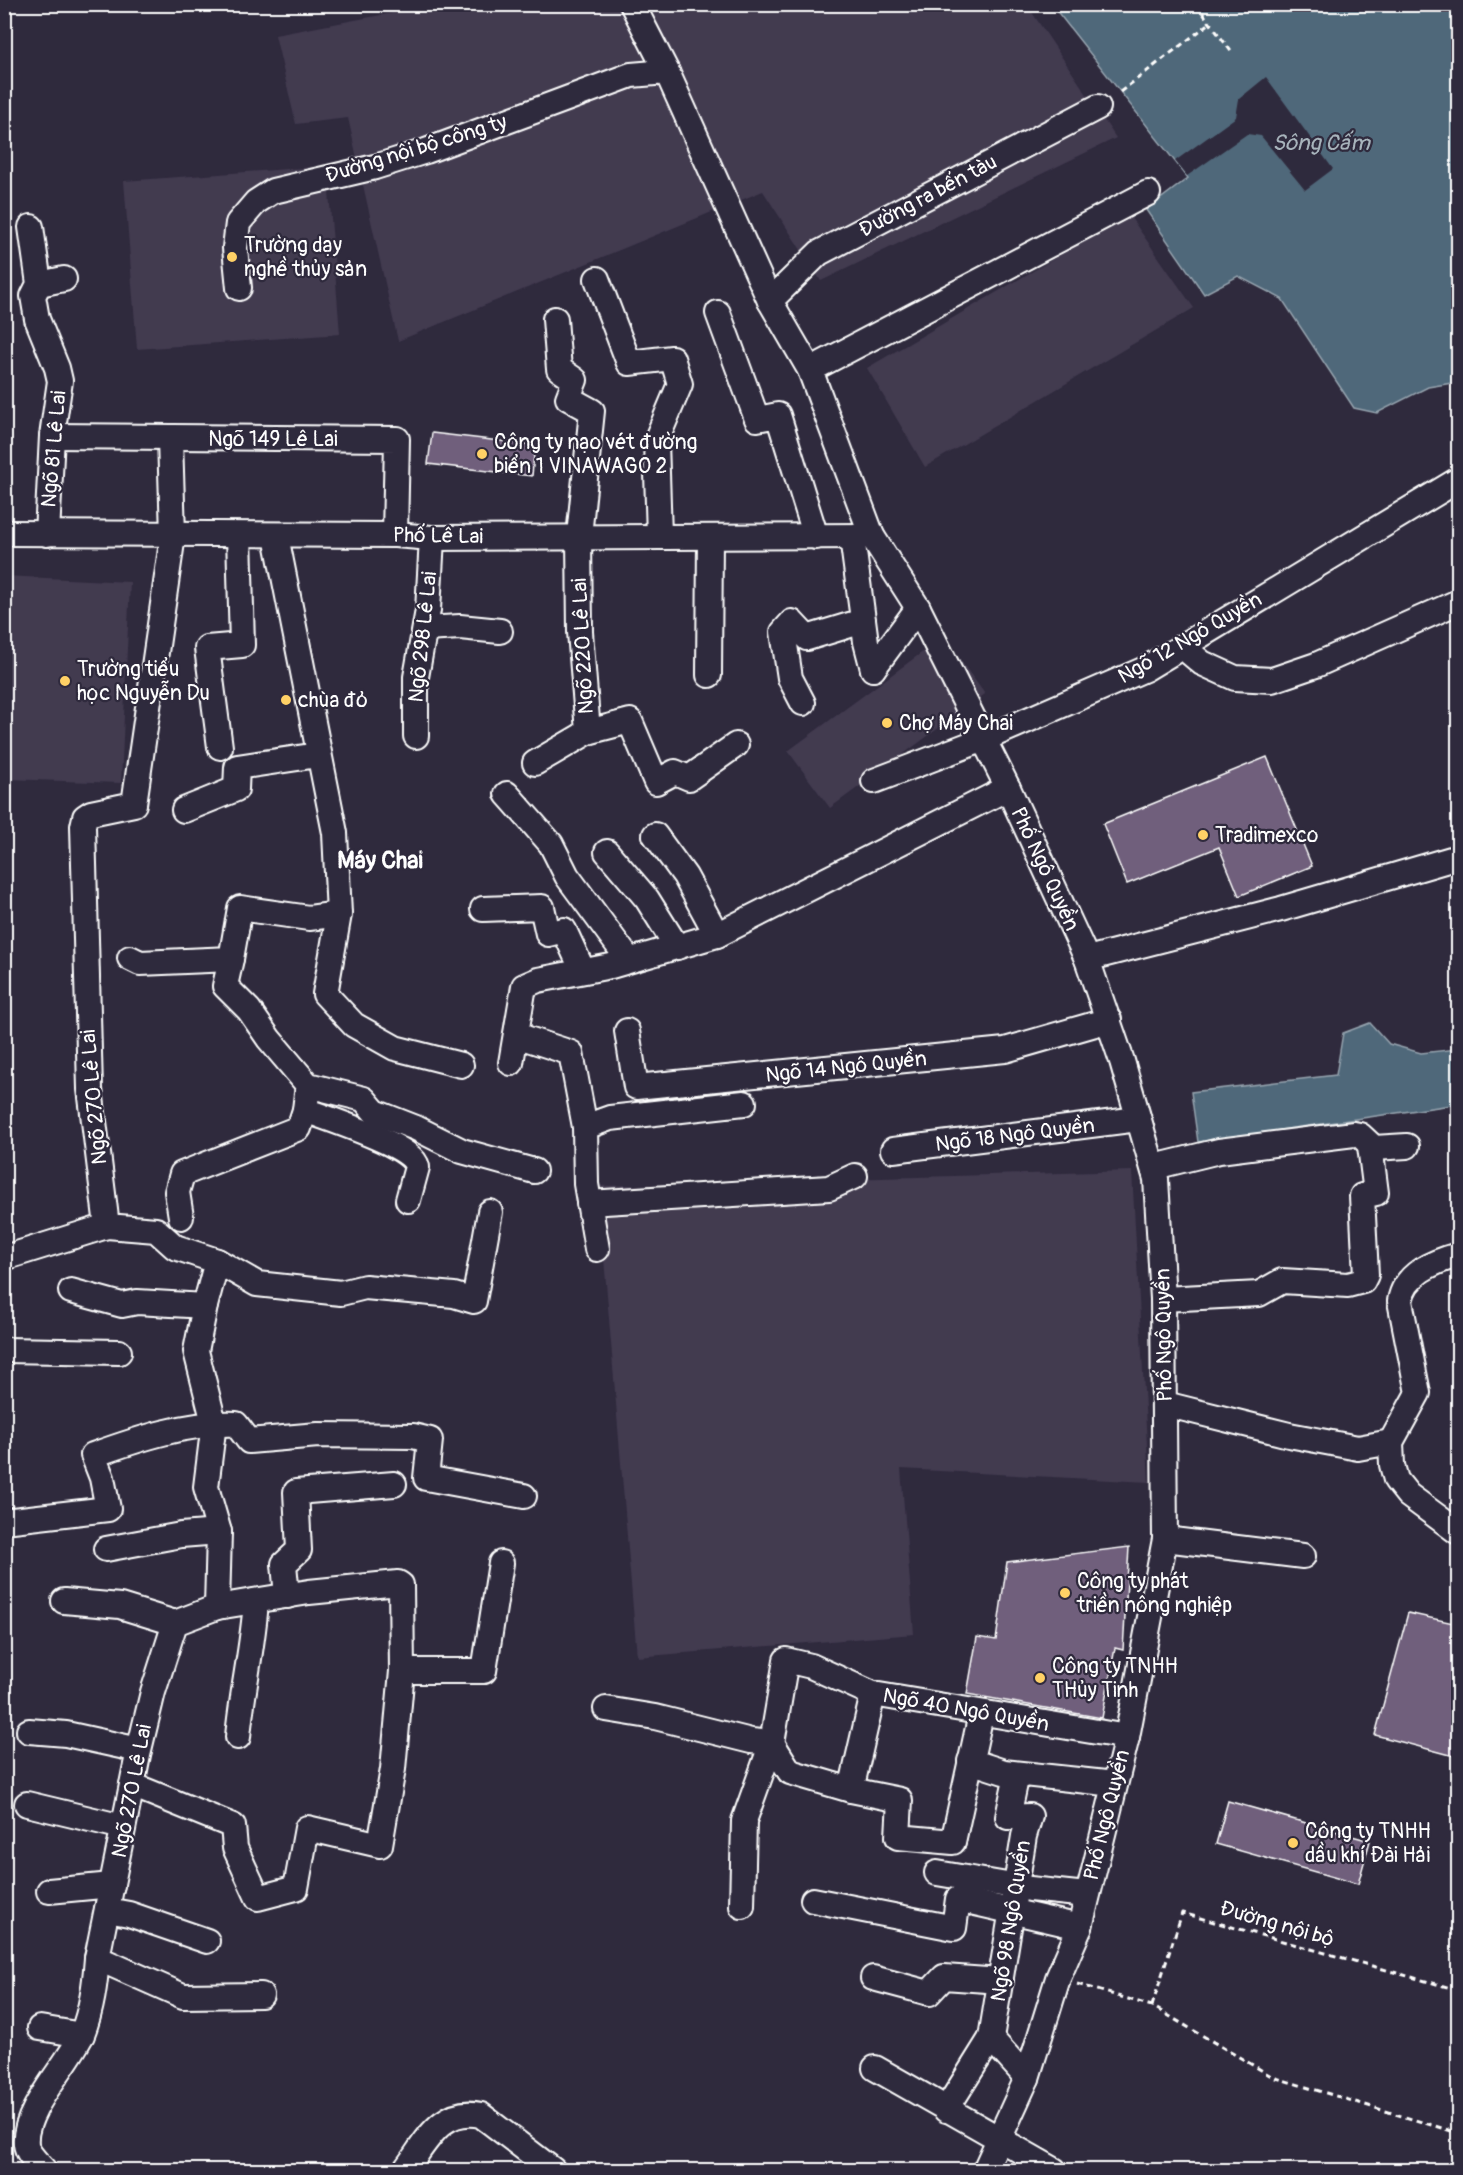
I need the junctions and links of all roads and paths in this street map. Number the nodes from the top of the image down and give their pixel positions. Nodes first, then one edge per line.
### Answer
1 (632, 4) edge
2 (1196, 4) edge
3 (1210, 22) junction
4 (1233, 54) dead end
5 (667, 72) junction
6 (1120, 92) dead end
7 (1098, 107) dead end
8 (1148, 193) dead end
9 (31, 227) dead end
10 (64, 279) dead end
11 (597, 279) dead end
12 (39, 284) junction
13 (239, 288) dead end
14 (770, 301) junction
15 (718, 313) dead end
16 (555, 319) dead end
17 (810, 370) junction
18 (52, 436) junction
19 (170, 439) junction
20 (1458, 480) edge
21 (4, 533) edge
22 (47, 534) junction
23 (173, 535) junction
24 (239, 535) junction
25 (395, 535) junction
26 (276, 536) junction
27 (579, 536) junction
28 (659, 536) junction
29 (710, 537) junction
30 (816, 537) junction
31 (862, 537) junction
32 (432, 538) junction
33 (1458, 602) edge
34 (918, 608) junction
35 (863, 621) junction
36 (425, 629) junction
37 (500, 631) dead end
38 (1183, 647) junction
39 (709, 675) dead end
40 (802, 703) dead end
41 (588, 732) junction
42 (416, 736) dead end
43 (984, 739) junction
44 (736, 745) dead end
45 (220, 747) dead end
46 (318, 755) junction
47 (535, 763) dead end
48 (874, 781) dead end
49 (1008, 788) junction
50 (507, 794) dead end
51 (184, 810) dead end
52 (655, 835) dead end
53 (608, 852) dead end
54 (1458, 857) edge
55 (483, 909) dead end
56 (339, 914) junction
57 (717, 935) junction
58 (677, 947) junction
59 (130, 958) dead end
60 (231, 959) junction
61 (1087, 959) junction
62 (629, 960) junction
63 (583, 971) junction
64 (1109, 1020) junction
65 (627, 1032) dead end
66 (516, 1035) junction
67 (511, 1063) dead end
68 (461, 1065) dead end
69 (308, 1085) junction
70 (744, 1103) dead end
71 (305, 1110) junction
72 (1138, 1119) junction
73 (585, 1127) junction
74 (1370, 1146) junction
75 (1407, 1146) dead end
76 (893, 1150) dead end
77 (1154, 1167) junction
78 (534, 1171) dead end
79 (855, 1176) dead end
80 (408, 1200) dead end
81 (590, 1203) junction
82 (490, 1212) dead end
83 (181, 1216) dead end
84 (107, 1226) junction
85 (597, 1249) dead end
86 (1458, 1255) edge
87 (4, 1258) edge
88 (217, 1261) junction
89 (71, 1291) dead end
90 (1163, 1299) junction
91 (205, 1306) junction
92 (4, 1350) edge
93 (119, 1352) dead end
94 (1166, 1404) junction
95 (214, 1423) junction
96 (1391, 1442) junction
97 (394, 1484) dead end
98 (525, 1496) dead end
99 (4, 1521) edge
100 (219, 1532) junction
101 (1458, 1532) edge
102 (1165, 1539) junction
103 (106, 1549) dead end
104 (1303, 1556) dead end
105 (501, 1563) dead end
106 (287, 1596) junction
107 (64, 1601) dead end
108 (256, 1601) junction
109 (218, 1607) junction
110 (174, 1623) junction
111 (402, 1671) junction
112 (873, 1694) junction
113 (606, 1709) dead end
114 (981, 1714) junction
115 (29, 1731) dead end
116 (238, 1737) dead end
117 (1127, 1737) junction
118 (772, 1743) junction
119 (139, 1750) junction
120 (970, 1761) junction
121 (1017, 1774) junction
122 (1115, 1784) junction
123 (132, 1785) junction
124 (851, 1790) junction
125 (27, 1804) dead end
126 (123, 1827) junction
127 (937, 1873) dead end
128 (112, 1885) junction
129 (1016, 1887) junction
130 (49, 1891) dead end
131 (1087, 1895) junction
132 (813, 1900) dead end
133 (742, 1906) dead end
134 (107, 1910) junction
135 (1012, 1913) junction
136 (1080, 1927) junction
137 (207, 1941) dead end
138 (97, 1958) junction
139 (873, 1978) dead end
140 (1058, 1978) junction
141 (1001, 1981) junction
142 (1458, 1990) edge
143 (261, 1995) dead end
144 (1152, 2006) junction
145 (40, 2028) dead end
146 (82, 2035) junction
147 (991, 2038) junction
148 (874, 2068) dead end
149 (1027, 2078) junction
150 (946, 2110) junction
151 (1458, 2133) edge
152 (999, 2137) junction
153 (44, 2170) edge
154 (405, 2170) edge
155 (553, 2170) edge
156 (985, 2170) edge
157 (1054, 2170) edge

1 - 5 street
2 - 3 path
3 - 4 path
3 - 6 path
5 - 13 street, Đường nội bộ công ty
5 - 14 street
7 - 14 street, Đường ra bến tàu
8 - 17 street
9 - 12 street, Ngõ 81 Lê Lai
10 - 12 street
11 - 28 street
12 - 18 street, Ngõ 81 Lê Lai
14 - 17 street
15 - 30 street
16 - 27 street, Ngõ 220 Lê Lai
17 - 31 street
18 - 19 street, Ngõ 149 Lê Lai
18 - 22 street, Ngõ 81 Lê Lai
19 - 23 street
19 - 25 street, Ngõ 149 Lê Lai
20 - 38 street, Ngõ 12 Ngô Quyền
21 - 22 street, Phố Lê Lai
22 - 23 street, Phố Lê Lai
23 - 24 street, Phố Lê Lai
23 - 84 street, Ngõ 270 Lê Lai
24 - 26 street, Phố Lê Lai
24 - 45 street
25 - 26 street, Phố Lê Lai
25 - 32 street, Phố Lê Lai
26 - 46 street
27 - 28 street, Phố Lê Lai
27 - 32 street, Phố Lê Lai
27 - 41 street, Ngõ 220 Lê Lai
28 - 29 street, Phố Lê Lai
29 - 30 street, Phố Lê Lai
29 - 39 street
30 - 31 street, Phố Lê Lai
31 - 34 street, Phố Ngô Quyền
31 - 35 street
32 - 36 street, Ngõ 298 Lê Lai
33 - 38 street
34 - 35 street
34 - 43 street, Phố Ngô Quyền
35 - 40 street
36 - 37 street
36 - 42 street, Ngõ 298 Lê Lai
38 - 43 street, Ngõ 12 Ngô Quyền
41 - 44 street, Ngõ 220 Lê Lai
41 - 47 street
43 - 48 street, Ngõ 12 Ngô Quyền
43 - 49 street, Phố Ngô Quyền
46 - 51 street
46 - 56 street
49 - 57 street
49 - 61 street, Phố Ngô Quyền
50 - 62 street
52 - 57 street
53 - 58 street
54 - 61 street
55 - 63 street
56 - 60 street
56 - 68 street
57 - 58 street
58 - 62 street
59 - 60 street
60 - 69 street
61 - 64 street, Phố Ngô Quyền
62 - 63 street
63 - 66 street
64 - 65 street, Ngõ 14 Ngô Quyền
64 - 72 street, Phố Ngô Quyền
66 - 67 street
66 - 73 street
69 - 71 street
69 - 78 street
70 - 73 street
71 - 80 street
71 - 83 street
72 - 76 street, Ngõ 18 Ngô Quyền
72 - 77 street, Phố Ngô Quyền
73 - 81 street
74 - 75 street
74 - 77 street
74 - 90 street
77 - 90 street, Phố Ngô Quyền
79 - 81 street
81 - 85 street
82 - 88 street
84 - 87 street
84 - 88 street
86 - 96 street
88 - 91 street
89 - 91 street
90 - 94 street, Phố Ngô Quyền
91 - 95 street
92 - 93 street
94 - 96 street
94 - 102 street, Phố Ngô Quyền
95 - 98 street
95 - 99 street
95 - 100 street
96 - 101 street
97 - 106 street
100 - 103 street
100 - 109 street
102 - 104 street
102 - 117 street, Phố Ngô Quyền
105 - 111 street
106 - 108 street
106 - 111 street
107 - 110 street
108 - 109 street
108 - 116 street
109 - 110 street
110 - 119 street, Ngõ 270 Lê Lai
111 - 123 street
112 - 114 street, Ngõ 40 Ngô Quyền
112 - 118 street, Ngõ 40 Ngô Quyền
112 - 124 street
113 - 118 street
114 - 117 street, Ngõ 40 Ngô Quyền
114 - 120 street
115 - 119 street
117 - 122 street, Phố Ngô Quyền
118 - 124 street
118 - 133 street
119 - 123 street, Ngõ 270 Lê Lai
120 - 121 street
120 - 124 street
121 - 122 street
121 - 129 street, Ngõ 98 Ngô Quyền
122 - 131 street, Phố Ngô Quyền
123 - 126 street, Ngõ 270 Lê Lai
125 - 126 street
126 - 128 street, Ngõ 270 Lê Lai
127 - 129 street
128 - 130 street
128 - 134 street, Ngõ 270 Lê Lai
129 - 131 street
129 - 135 street, Ngõ 98 Ngô Quyền
131 - 136 street, Phố Ngô Quyền
132 - 135 street
134 - 137 street
134 - 138 street, Ngõ 270 Lê Lai
135 - 136 street
135 - 141 street, Ngõ 98 Ngô Quyền
136 - 140 street, Phố Ngô Quyền
138 - 143 street
138 - 146 street, Ngõ 270 Lê Lai
139 - 141 street
140 - 144 path
140 - 149 street, Phố Ngô Quyền
141 - 147 street, Ngõ 98 Ngô Quyền
142 - 144 path, Đường nội bộ
144 - 151 path
145 - 146 street
146 - 153 street, Ngõ 270 Lê Lai
147 - 149 street
147 - 150 street
148 - 150 street
149 - 152 street, Phố Ngô Quyền
150 - 152 street
152 - 156 street, Phố Ngô Quyền
152 - 157 street
154 - 155 street

